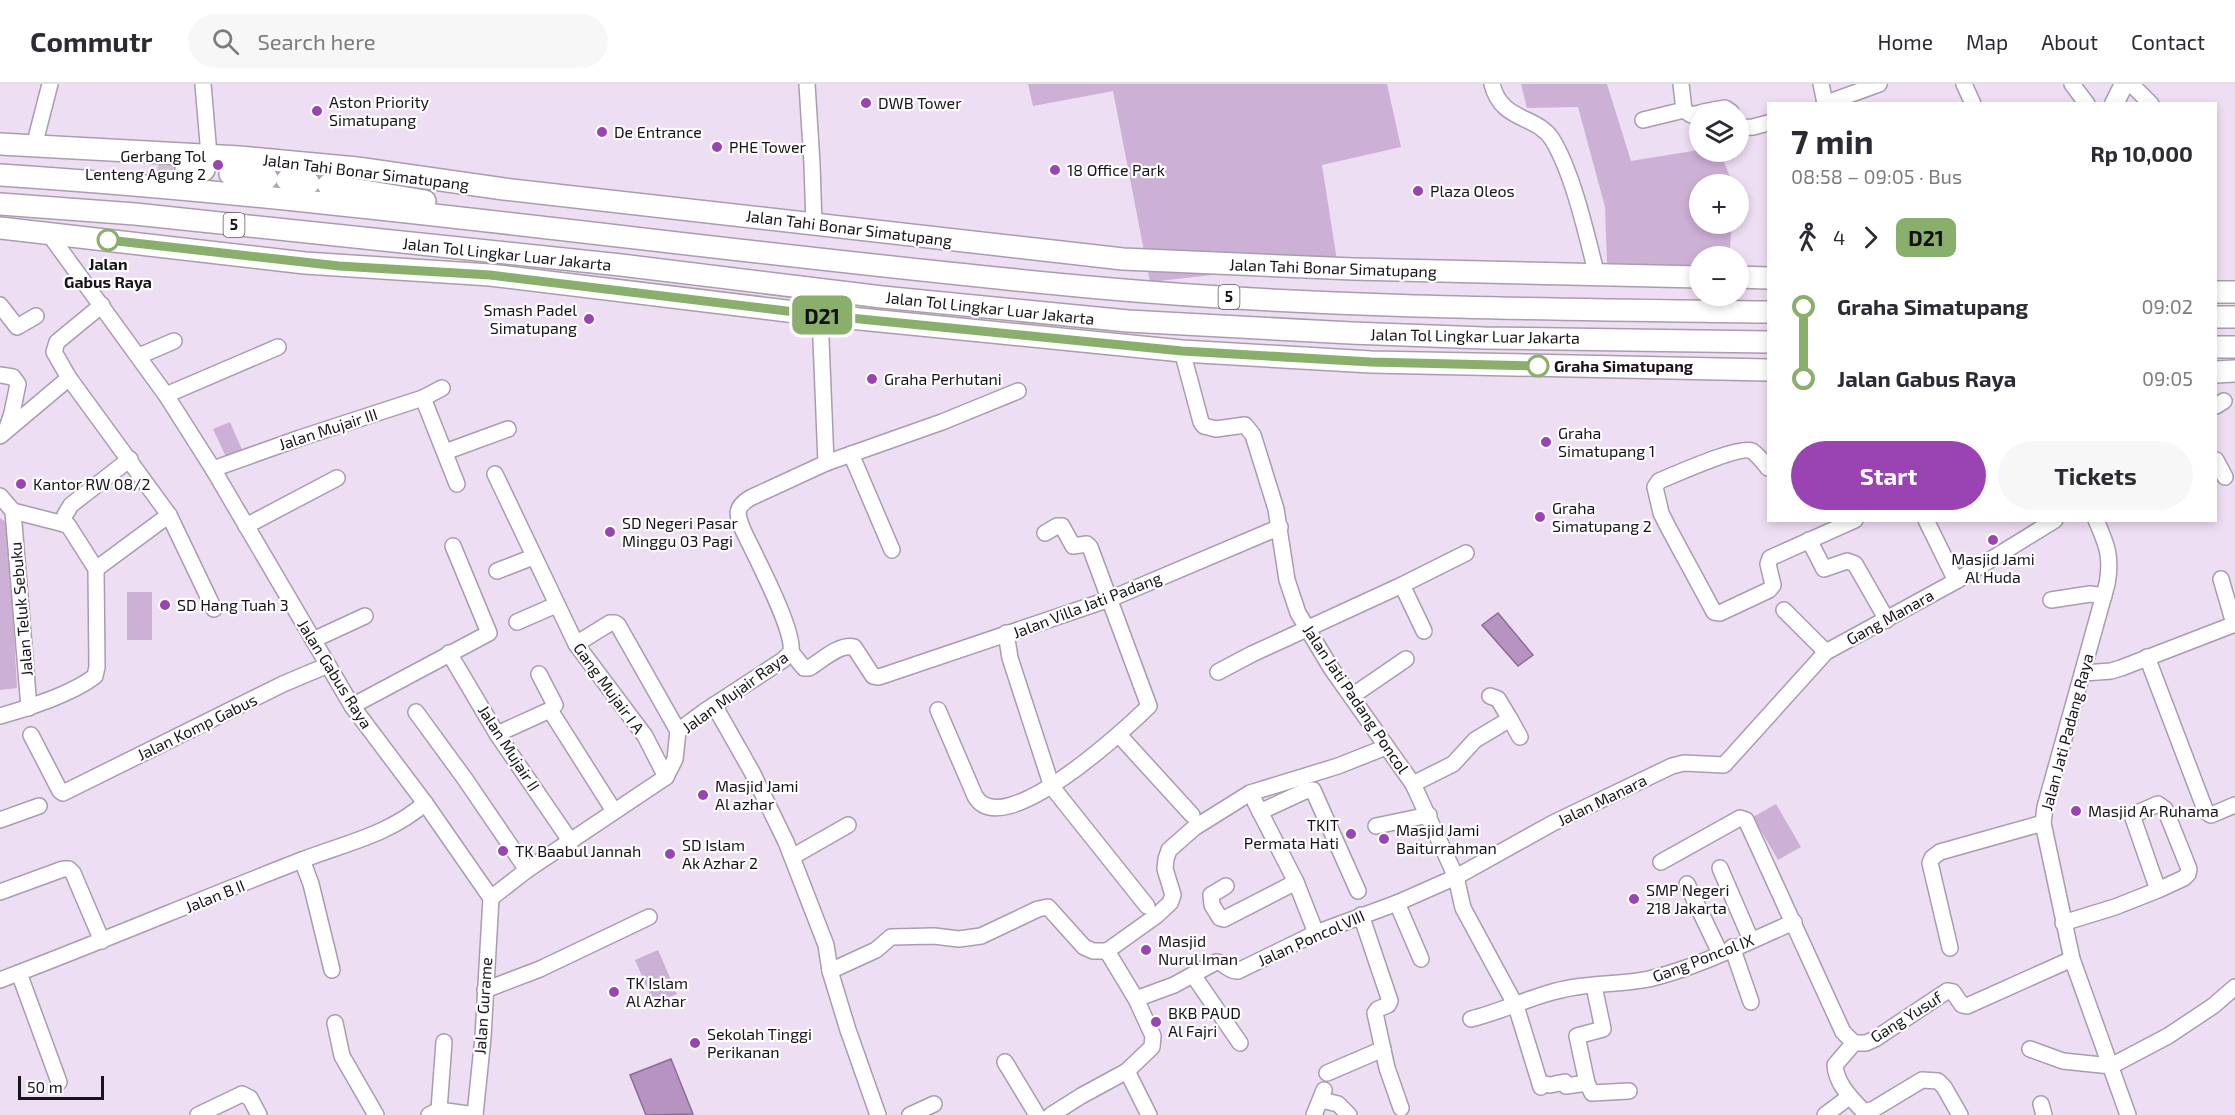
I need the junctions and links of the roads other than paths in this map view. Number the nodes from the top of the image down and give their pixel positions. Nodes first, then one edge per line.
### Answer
1 (50, 84) edge
2 (203, 84) edge
3 (807, 84) edge
4 (1492, 84) edge
5 (1681, 84) edge
6 (1821, 84) edge
7 (1879, 84) edge
8 (1964, 84) edge
9 (2072, 84) edge
10 (2124, 84) edge
11 (2131, 84) edge
12 (1849, 100) edge
13 (1825, 102) edge
14 (1833, 102) edge
15 (1971, 102) edge
16 (2086, 102) edge
17 (2115, 102) edge
18 (2149, 102) edge
19 (1684, 110) junction
20 (1689, 114) edge
21 (1643, 120) dead end
22 (1767, 123) edge
23 (1749, 127) edge
24 (0, 144) edge
25 (34, 146) junction
26 (158, 165) tunnel mouth
27 (199, 165) junction
28 (230, 174) dead end
29 (0, 175) edge
30 (0, 204) edge
31 (0, 223) edge
32 (814, 225) junction
33 (0, 228) edge
34 (49, 234) junction
35 (631, 237) junction
36 (571, 260) junction
37 (1597, 276) junction
38 (1689, 277) edge
39 (1749, 277) edge
40 (1767, 278) edge
41 (2217, 292) edge
42 (2235, 292) edge
43 (0, 305) edge
44 (94, 311) junction
45 (1767, 312) edge
46 (36, 315) dead end
47 (820, 315) junction
48 (2217, 317) edge
49 (2235, 317) edge
50 (174, 341) dead end
51 (1767, 342) edge
52 (278, 346) dead end
53 (2217, 347) edge
54 (2235, 348) edge
55 (1182, 351) junction
56 (139, 356) junction
57 (1767, 370) edge
58 (2235, 371) edge
59 (2217, 372) edge
60 (0, 375) edge
61 (69, 378) junction
62 (442, 388) dead end
63 (1018, 391) dead end
64 (166, 396) junction
65 (423, 399) junction
66 (508, 429) dead end
67 (3, 434) edge
68 (444, 452) junction
69 (851, 454) junction
70 (130, 459) junction
71 (2217, 462) edge
72 (826, 463) junction
73 (1767, 467) edge
74 (213, 469) junction
75 (495, 474) dead end
76 (2225, 477) dead end
77 (337, 478) dead end
78 (458, 484) dead end
79 (0, 496) edge
80 (13, 511) junction
81 (169, 515) junction
82 (1850, 522) edge
83 (1927, 522) edge
84 (2052, 522) edge
85 (2097, 522) edge
86 (63, 524) junction
87 (246, 526) junction
88 (1280, 527) junction
89 (1045, 533) dead end
90 (1809, 540) junction
91 (453, 546) dead end
92 (892, 550) dead end
93 (1466, 553) dead end
94 (533, 557) junction
95 (96, 569) junction
96 (497, 571) dead end
97 (2221, 579) dead end
98 (1956, 581) junction
99 (1402, 585) junction
100 (2104, 596) junction
101 (1110, 599) junction
102 (2051, 600) dead end
103 (556, 605) junction
104 (214, 609) dead end
105 (1785, 610) dead end
106 (365, 616) dead end
107 (1887, 620) junction
108 (517, 622) dead end
109 (2234, 624) edge
110 (1307, 629) junction
111 (1424, 632) dead end
112 (1006, 633) junction
113 (313, 640) junction
114 (576, 644) junction
115 (449, 652) junction
116 (791, 652) junction
117 (1826, 652) junction
118 (2147, 657) junction
119 (1406, 659) dead end
120 (321, 667) junction
121 (1218, 672) dead end
122 (2084, 673) junction
123 (539, 674) dead end
124 (1352, 696) junction
125 (1490, 696) dead end
126 (714, 705) junction
127 (352, 706) junction
128 (29, 708) junction
129 (550, 710) junction
130 (938, 710) dead end
131 (416, 712) dead end
132 (0, 716) edge
133 (1510, 719) junction
134 (678, 731) junction
135 (497, 734) junction
136 (31, 735) dead end
137 (1119, 735) junction
138 (1520, 737) dead end
139 (1747, 740) joint
140 (1386, 747) junction
141 (666, 777) junction
142 (1413, 784) junction
143 (1052, 787) junction
144 (1250, 793) junction
145 (423, 805) junction
146 (2235, 805) edge
147 (39, 806) dead end
148 (614, 811) junction
149 (1260, 812) junction
150 (1192, 815) dead end
151 (1429, 815) junction
152 (0, 820) edge
153 (2043, 823) junction
154 (848, 825) dead end
155 (1376, 826) dead end
156 (571, 842) junction
157 (792, 856) junction
158 (302, 860) junction
159 (1660, 862) dead end
160 (1720, 868) dead end
161 (527, 870) junction
162 (1456, 877) junction
163 (1296, 882) junction
164 (1687, 884) dead end
165 (1227, 886) dead end
166 (2158, 890) junction
167 (1358, 891) dead end
168 (0, 892) edge
169 (491, 897) junction
170 (1397, 903) junction
171 (1147, 906) dead end
172 (1361, 915) junction
173 (649, 917) dead end
174 (1794, 922) junction
175 (2063, 923) junction
176 (1316, 933) junction
177 (1751, 940) junction
178 (102, 941) junction
179 (1950, 948) dead end
180 (1726, 950) junction
181 (1107, 951) junction
182 (1421, 959) dead end
183 (2072, 959) junction
184 (332, 970) dead end
185 (830, 970) junction
186 (19, 972) junction
187 (1193, 975) junction
188 (0, 980) edge
189 (1594, 986) junction
190 (2235, 987) edge
191 (485, 990) junction
192 (1136, 999) junction
193 (1751, 1002) dead end
194 (1516, 1006) junction
195 (1471, 1019) dead end
196 (335, 1023) dead end
197 (1850, 1039) junction
198 (444, 1042) dead end
199 (1240, 1043) dead end
200 (1383, 1049) junction
201 (2030, 1050) dead end
202 (1005, 1062) dead end
203 (2111, 1066) junction
204 (1128, 1071) junction
205 (1327, 1073) dead end
206 (59, 1082) dead end
207 (1587, 1083) junction
208 (1629, 1091) dead end
209 (1850, 1097) junction
210 (934, 1104) dead end
211 (1401, 1108) dead end
212 (439, 1112) edge
213 (472, 1114) edge
214 (198, 1115) edge
215 (259, 1115) edge
216 (376, 1115) edge
217 (878, 1115) edge
218 (910, 1115) edge
219 (1037, 1115) edge
220 (1051, 1115) edge
221 (1149, 1115) edge
222 (1314, 1115) edge
223 (1349, 1115) edge
224 (1825, 1115) edge
225 (1960, 1115) edge
226 (2128, 1115) edge

1 - 25 street
2 - 27 street
3 - 32 street
4 - 37 street
5 - 19 street
6 - 13 street
7 - 12 street
8 - 15 street
9 - 16 street
10 - 17 main road
11 - 18 street
12 - 14 street
19 - 20 street
19 - 21 street
22 - 23 street
24 - 25 highway, Jalan Tahi Bonar Simatupang
24 - 26 highway
25 - 27 highway, Jalan Tahi Bonar Simatupang
27 - 32 highway, Jalan Tahi Bonar Simatupang
28 - 35 highway
29 - 35 highway, Jalan Tol Lingkar Luar Jakarta / 5
30 - 36 highway, Jalan Tol Lingkar Luar Jakarta / 5
31 - 36 highway
32 - 37 highway, Jalan Tahi Bonar Simatupang
33 - 34 highway
34 - 44 street, Jalan Gabus Raya
34 - 47 highway
35 - 45 highway, Jalan Tol Lingkar Luar Jakarta / 5
36 - 51 highway, Jalan Tol Lingkar Luar Jakarta / 5
37 - 38 highway, Jalan Tahi Bonar Simatupang
39 - 40 highway
41 - 42 highway
43 - 46 street
44 - 56 street, Jalan Gabus Raya
44 - 61 street
47 - 55 highway
47 - 72 street
48 - 49 highway
50 - 56 street
52 - 64 street
53 - 54 highway
55 - 57 highway
55 - 88 street, Jalan Jati Padang Poncol
56 - 64 street, Jalan Gabus Raya
58 - 59 highway
60 - 67 street
61 - 67 street
61 - 70 street
62 - 65 street, Jalan Mujair III
63 - 69 street
64 - 74 street, Jalan Gabus Raya
65 - 68 street
65 - 74 street, Jalan Mujair III
66 - 68 street
68 - 78 street
69 - 72 street
69 - 92 street
70 - 81 street
70 - 86 street
71 - 76 street
72 - 116 street, Jalan Mujair Raya
73 - 90 street
74 - 87 street, Jalan Gabus Raya
75 - 94 street, Gang Mujair I A
77 - 87 street
79 - 80 street
80 - 86 street
80 - 128 street, Jalan Teluk Sebuku
81 - 95 street
81 - 104 street
82 - 90 street
83 - 98 street
84 - 98 street, Gang Manara
85 - 100 street, Jalan Jati Padang Raya
86 - 95 street
87 - 113 street, Jalan Gabus Raya
88 - 101 street, Jalan Villa Jati Padang
88 - 110 street, Jalan Jati Padang Poncol
89 - 101 street
90 - 107 street
91 - 115 street
93 - 99 street
94 - 96 street
94 - 103 street, Gang Mujair I A
95 - 128 street
97 - 109 street
98 - 107 street, Gang Manara
99 - 110 street
99 - 111 street
100 - 102 street
100 - 122 street, Jalan Jati Padang Raya
101 - 112 street, Jalan Villa Jati Padang
101 - 137 street
103 - 108 street
103 - 114 street, Gang Mujair I A
105 - 117 street
106 - 113 street
107 - 117 street, Gang Manara
109 - 118 street
110 - 121 street
110 - 124 street, Jalan Jati Padang Poncol
112 - 116 street
112 - 143 street, Jalan Villa Jati Padang
113 - 120 street, Jalan Gabus Raya
114 - 134 street
114 - 141 street, Gang Mujair I A
115 - 127 street
115 - 135 street, Jalan Mujair II
116 - 126 street, Jalan Mujair Raya
117 - 139 street, Gang Manara
118 - 122 street
118 - 146 street
119 - 124 street
120 - 127 street, Jalan Gabus Raya
120 - 136 street, Jalan Komp Gabus
122 - 153 street, Jalan Jati Padang Raya
123 - 129 street
124 - 140 street, Jalan Jati Padang Poncol
125 - 133 street
126 - 134 street, Jalan Mujair Raya
126 - 157 street
127 - 145 street, Jalan Gabus Raya
128 - 132 street
129 - 135 street
129 - 148 street
130 - 143 street
131 - 161 street
133 - 138 street
133 - 142 street
134 - 141 street, Jalan Mujair Raya
135 - 156 street, Jalan Mujair II
137 - 143 street
137 - 150 street
139 - 162 street, Jalan Manara
140 - 142 street, Jalan Jati Padang Poncol
140 - 144 street
141 - 148 street
142 - 151 street, Jalan Jati Padang Poncol
143 - 171 street
144 - 149 street
144 - 181 street
145 - 158 street, Jalan B II
145 - 169 street, Jalan Gabus Raya
147 - 152 street
148 - 156 street
149 - 163 street
149 - 167 street
151 - 155 street
151 - 162 street, Jalan Jati Padang Poncol
153 - 175 street, Jalan Jati Padang Raya
153 - 179 street
154 - 157 street
156 - 161 street
157 - 185 street
158 - 178 street, Jalan B II
158 - 184 street
159 - 174 street
160 - 177 street
161 - 169 street
162 - 170 street, Jalan Poncol VIII
162 - 194 street, Jalan Jati Padang Poncol
163 - 165 street
163 - 176 street
164 - 180 street
166 - 166 street
166 - 175 street
168 - 178 street
169 - 191 street, Jalan Gurame
170 - 172 street, Jalan Poncol VIII
170 - 182 street
172 - 176 street, Jalan Poncol VIII
172 - 200 street
173 - 191 street
174 - 177 street, Gang Poncol IX
174 - 197 street
175 - 183 street, Jalan Jati Padang Raya
176 - 187 street, Jalan Poncol VIII
177 - 180 street, Gang Poncol IX
178 - 186 street, Jalan B II
180 - 189 street, Gang Poncol IX
180 - 193 street
181 - 185 street
181 - 192 street
183 - 197 street, Gang Yusuf
183 - 203 street, Jalan Jati Padang Raya
185 - 217 street
186 - 188 street, Jalan B II
186 - 206 street
187 - 192 street, Jalan Poncol VIII
187 - 199 street
189 - 194 street, Gang Poncol IX
189 - 207 street
190 - 203 street
191 - 213 street, Jalan Gurame
192 - 204 street
194 - 195 street, Gang Poncol IX
194 - 207 street, Jalan Jati Padang Poncol
196 - 216 street
197 - 209 street, Gang Yusuf
198 - 212 street
200 - 205 street
200 - 211 street
201 - 203 street
202 - 219 street
203 - 226 street, Jalan Jati Padang Raya
204 - 220 street
204 - 221 street
207 - 208 street
209 - 224 street
209 - 225 street
210 - 218 street
212 - 213 street
214 - 215 street
222 - 223 street

